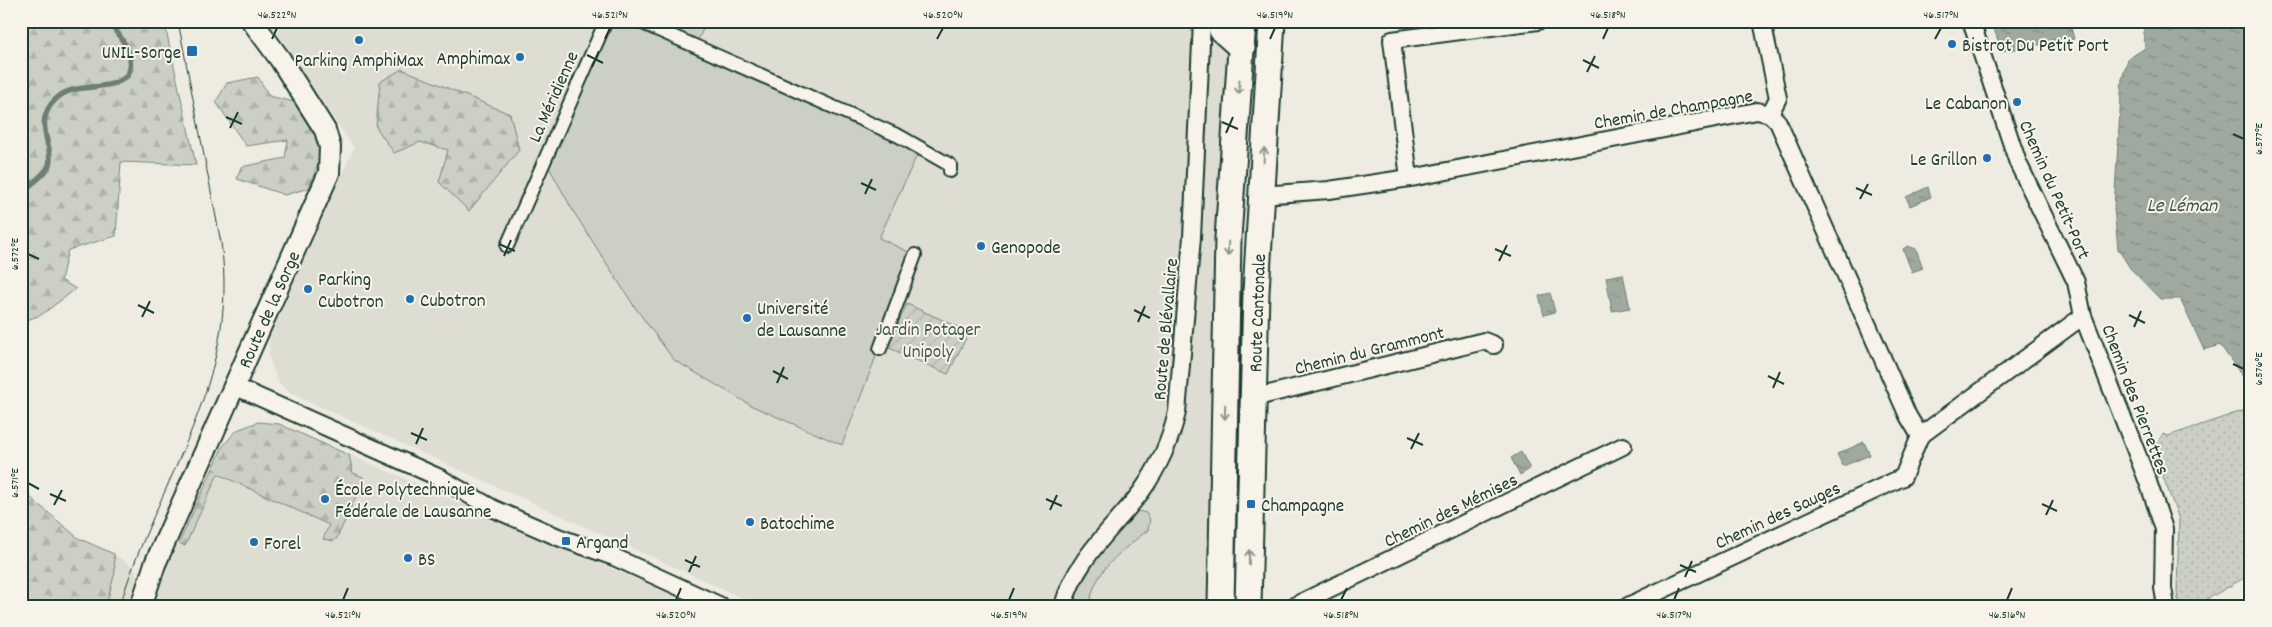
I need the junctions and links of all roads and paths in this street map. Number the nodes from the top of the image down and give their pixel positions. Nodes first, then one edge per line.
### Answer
1 (252, 21) edge
2 (606, 21) edge
3 (638, 21) edge
4 (1202, 21) edge
5 (1220, 21) edge
6 (1243, 21) edge
7 (1262, 21) edge
8 (1272, 21) edge
9 (1538, 21) edge
10 (1762, 21) edge
11 (1971, 21) edge
12 (1242, 48) junction
13 (1267, 107) junction
14 (1770, 114) junction
15 (950, 170) dead end
16 (1409, 178) junction
17 (1262, 195) junction
18 (507, 246) dead end
19 (915, 254) dead end
20 (2083, 316) junction
21 (1494, 345) dead end
22 (880, 349) dead end
23 (234, 386) junction
24 (1253, 398) junction
25 (1920, 436) junction
26 (1623, 446) dead end
27 (141, 606) edge
28 (721, 606) edge
29 (1063, 606) edge
30 (1221, 606) edge
31 (1248, 606) edge
32 (1294, 606) edge
33 (1628, 606) edge
34 (2166, 606) edge

1 - 23 street, Route de la Sorge
2 - 18 street, La Méridienne
3 - 15 street
4 - 29 street, Route de Blévallaire
5 - 12 main road
6 - 12 main road, Route Cantonale
7 - 13 main road
8 - 13 main road, Route Cantonale
9 - 16 street
10 - 14 street
11 - 20 street, Chemin du Petit-Port
12 -> 30 main road, Route Cantonale
17 -> 13 main road, Route Cantonale
14 - 16 street, Chemin de Champagne
14 - 25 street, Chemin de Champagne
16 - 17 street, Chemin de Champagne
17 - 24 main road, Route Cantonale
19 - 22 street
20 - 25 street, Chemin des Pierrettes
20 - 34 street, Chemin des Pierrettes
21 - 24 street, Chemin du Grammont
23 - 27 street, Route de la Sorge
23 - 28 street
31 -> 24 main road, Route Cantonale
25 - 33 street, Chemin des Sauges
26 - 32 street, Chemin des Mémises

